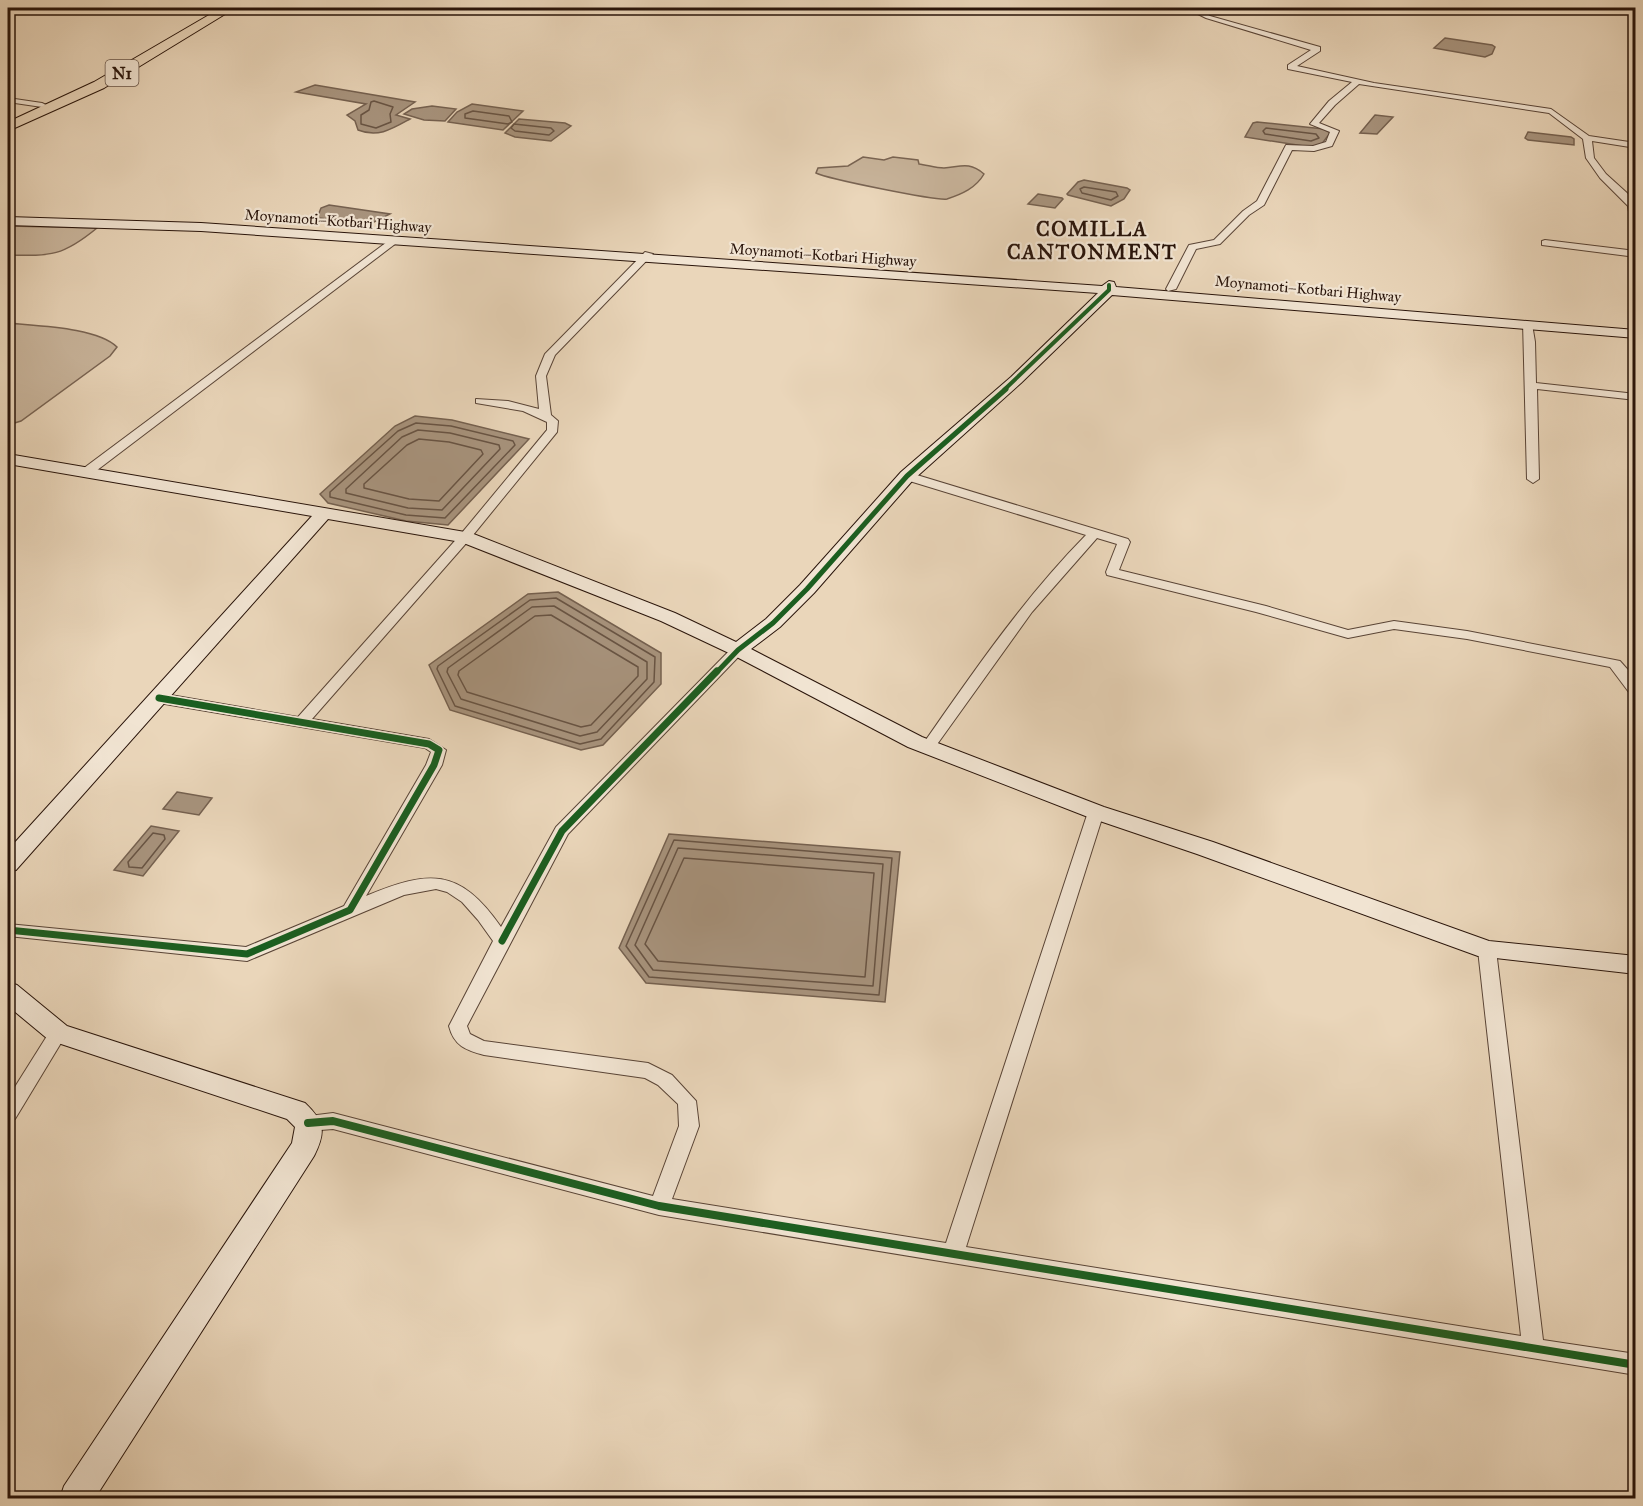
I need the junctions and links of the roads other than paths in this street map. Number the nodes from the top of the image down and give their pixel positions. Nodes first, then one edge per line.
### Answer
1 (217, 8) edge
2 (229, 8) edge
3 (1200, 8) edge
4 (1357, 82) junction
5 (8, 100) edge
6 (42, 105) junction
7 (8, 120) edge
8 (8, 127) edge
9 (1587, 138) junction
10 (1635, 146) edge
11 (8, 215) edge
12 (8, 221) edge
13 (1635, 223) edge
14 (203, 225) junction
15 (394, 241) junction
16 (1545, 243) dead end
17 (1635, 254) edge
18 (647, 257) junction
19 (1109, 287) junction
20 (1171, 290) junction
21 (1527, 324) junction
22 (1635, 327) edge
23 (1635, 334) edge
24 (1532, 386) junction
25 (1635, 397) edge
26 (480, 401) dead end
27 (545, 416) junction
28 (8, 459) edge
29 (88, 471) junction
30 (907, 476) junction
31 (1533, 479) dead end
32 (324, 513) junction
33 (1095, 533) junction
34 (465, 537) junction
35 (738, 650) junction
36 (1635, 692) edge
37 (159, 698) junction
38 (303, 722) junction
39 (928, 747) junction
40 (1096, 812) junction
41 (8, 864) edge
42 (350, 910) junction
43 (8, 930) edge
44 (502, 941) junction
45 (1487, 950) junction
46 (1635, 965) edge
47 (8, 992) edge
48 (58, 1033) junction
49 (8, 1113) edge
50 (308, 1123) junction
51 (659, 1206) junction
52 (954, 1254) junction
53 (1533, 1348) junction
54 (1635, 1365) edge
55 (76, 1498) edge

1 - 6 highway, N1
2 - 8 highway, N1
3 - 4 street
4 - 9 street
4 - 20 street
5 - 6 street
6 - 7 highway, N1
9 - 10 street
9 - 13 street
11 - 14 main road, Moynamoti–Kotbari Highway
12 - 14 main road, Moynamoti–Kotbari Highway
14 - 15 main road, Moynamoti–Kotbari Highway
14 - 18 main road, Moynamoti–Kotbari Highway
15 - 18 main road, Moynamoti–Kotbari Highway
15 - 29 street
16 - 17 street
18 - 19 main road, Moynamoti–Kotbari Highway
18 - 27 street
19 - 20 main road, Moynamoti–Kotbari Highway
19 - 21 main road, Moynamoti–Kotbari Highway
19 - 30 main road
20 - 22 main road, Moynamoti–Kotbari Highway
21 - 23 main road, Moynamoti–Kotbari Highway
21 - 24 street
24 - 25 street
24 - 31 street
26 - 27 street
27 - 34 street
28 - 29 main road
29 - 32 main road
30 - 33 street
30 - 35 main road
32 - 34 main road
32 - 37 main road
33 - 36 street
33 - 39 street
34 - 35 main road
34 - 38 street
35 - 39 main road
35 - 44 street
37 - 38 street
37 - 41 main road
38 - 42 street
39 - 40 main road
40 - 45 main road
40 - 52 street
42 - 43 street
42 - 44 street
44 - 51 street
45 - 46 main road
45 - 53 street
47 - 48 main road
48 - 49 street
48 - 50 main road
50 - 51 street
50 - 55 main road
51 - 52 street
52 - 53 street
53 - 54 street

